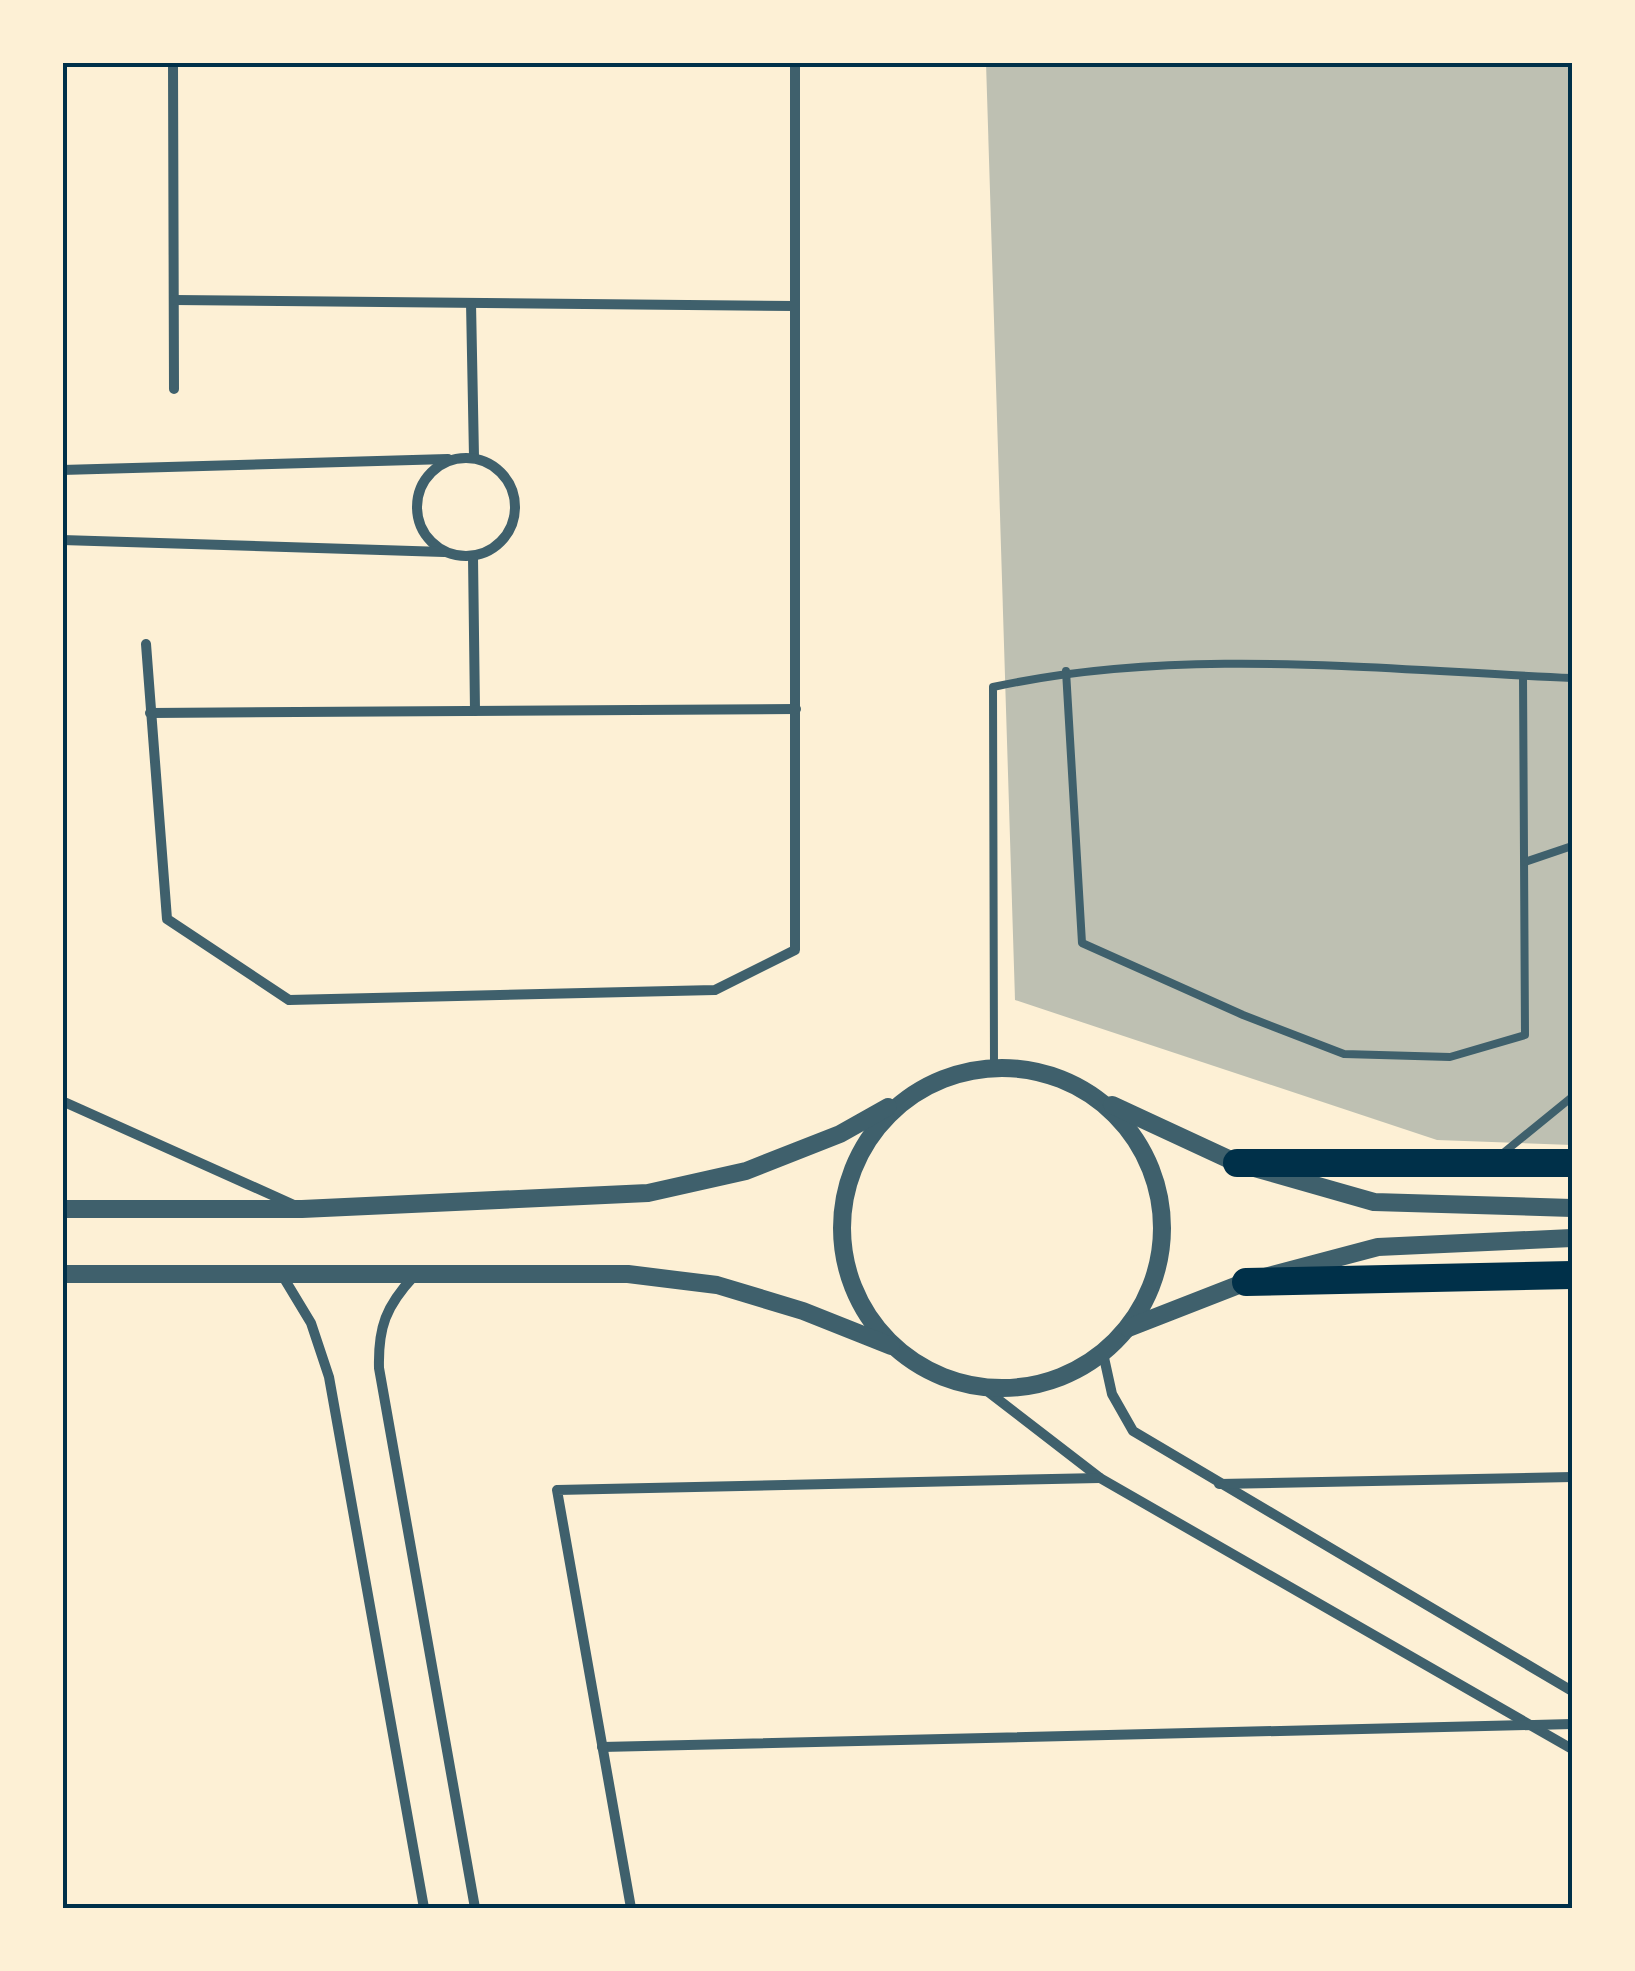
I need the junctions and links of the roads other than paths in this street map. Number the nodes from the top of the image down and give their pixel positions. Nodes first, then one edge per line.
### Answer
1 (173, 62) edge
2 (795, 62) edge
3 (174, 300) junction
4 (471, 303) junction
5 (795, 306) junction
6 (174, 389) dead end
7 (474, 457) junction
8 (448, 460) junction
9 (62, 470) edge
10 (62, 540) edge
11 (444, 552) junction
12 (473, 556) junction
13 (146, 644) dead end
14 (1066, 672) junction
15 (1523, 676) junction
16 (1572, 678) edge
17 (796, 708) junction
18 (476, 710) junction
19 (150, 713) junction
20 (1572, 846) edge
21 (1525, 862) junction
22 (994, 1068) junction
23 (928, 1085) junction
24 (1572, 1097) edge
25 (1098, 1098) junction
26 (62, 1101) edge
27 (1236, 1163) junction
28 (1491, 1163) junction
29 (1572, 1163) edge
30 (62, 1208) edge
31 (1572, 1208) edge
32 (302, 1209) junction
33 (1572, 1238) edge
34 (62, 1274) edge
35 (282, 1275) junction
36 (1572, 1275) edge
37 (414, 1276) junction
38 (1246, 1282) junction
39 (1128, 1328) junction
40 (896, 1348) junction
41 (1102, 1354) junction
42 (982, 1386) junction
43 (1572, 1477) edge
44 (1100, 1478) junction
45 (1217, 1484) junction
46 (1572, 1691) edge
47 (1572, 1724) edge
48 (1532, 1725) junction
49 (602, 1747) junction
50 (1572, 1749) edge
51 (424, 1908) edge
52 (476, 1908) edge
53 (631, 1908) edge

1 - 3 street
2 - 5 street
3 - 4 street
3 - 6 street
4 - 5 street
4 - 7 street
5 - 17 street
7 - 8 street
7 - 12 street
8 - 9 street
8 - 11 street
10 - 11 street
11 - 12 street
12 - 18 street
13 - 19 street
14 - 15 lane
14 - 21 lane
14 - 22 lane
15 - 16 lane
15 - 21 lane
17 - 18 street
17 - 19 street
18 - 19 street
20 - 21 lane
22 - 23 street
22 - 25 street
23 - 32 street
23 - 40 street
24 - 28 lane
25 - 27 street
25 - 39 street
26 - 32 street
27 - 28 highway
27 - 31 street
28 - 29 highway
30 - 32 street
33 - 38 street
34 - 35 street
35 - 37 street
35 - 51 street
36 - 38 highway
37 - 40 street
37 - 52 street
38 - 39 street
39 - 41 street
40 - 42 street
41 - 42 street
41 - 45 street
42 - 44 street
43 - 45 street
44 - 48 street
44 - 49 street
45 - 46 street
47 - 48 street
48 - 49 street
48 - 50 street
49 - 53 street

